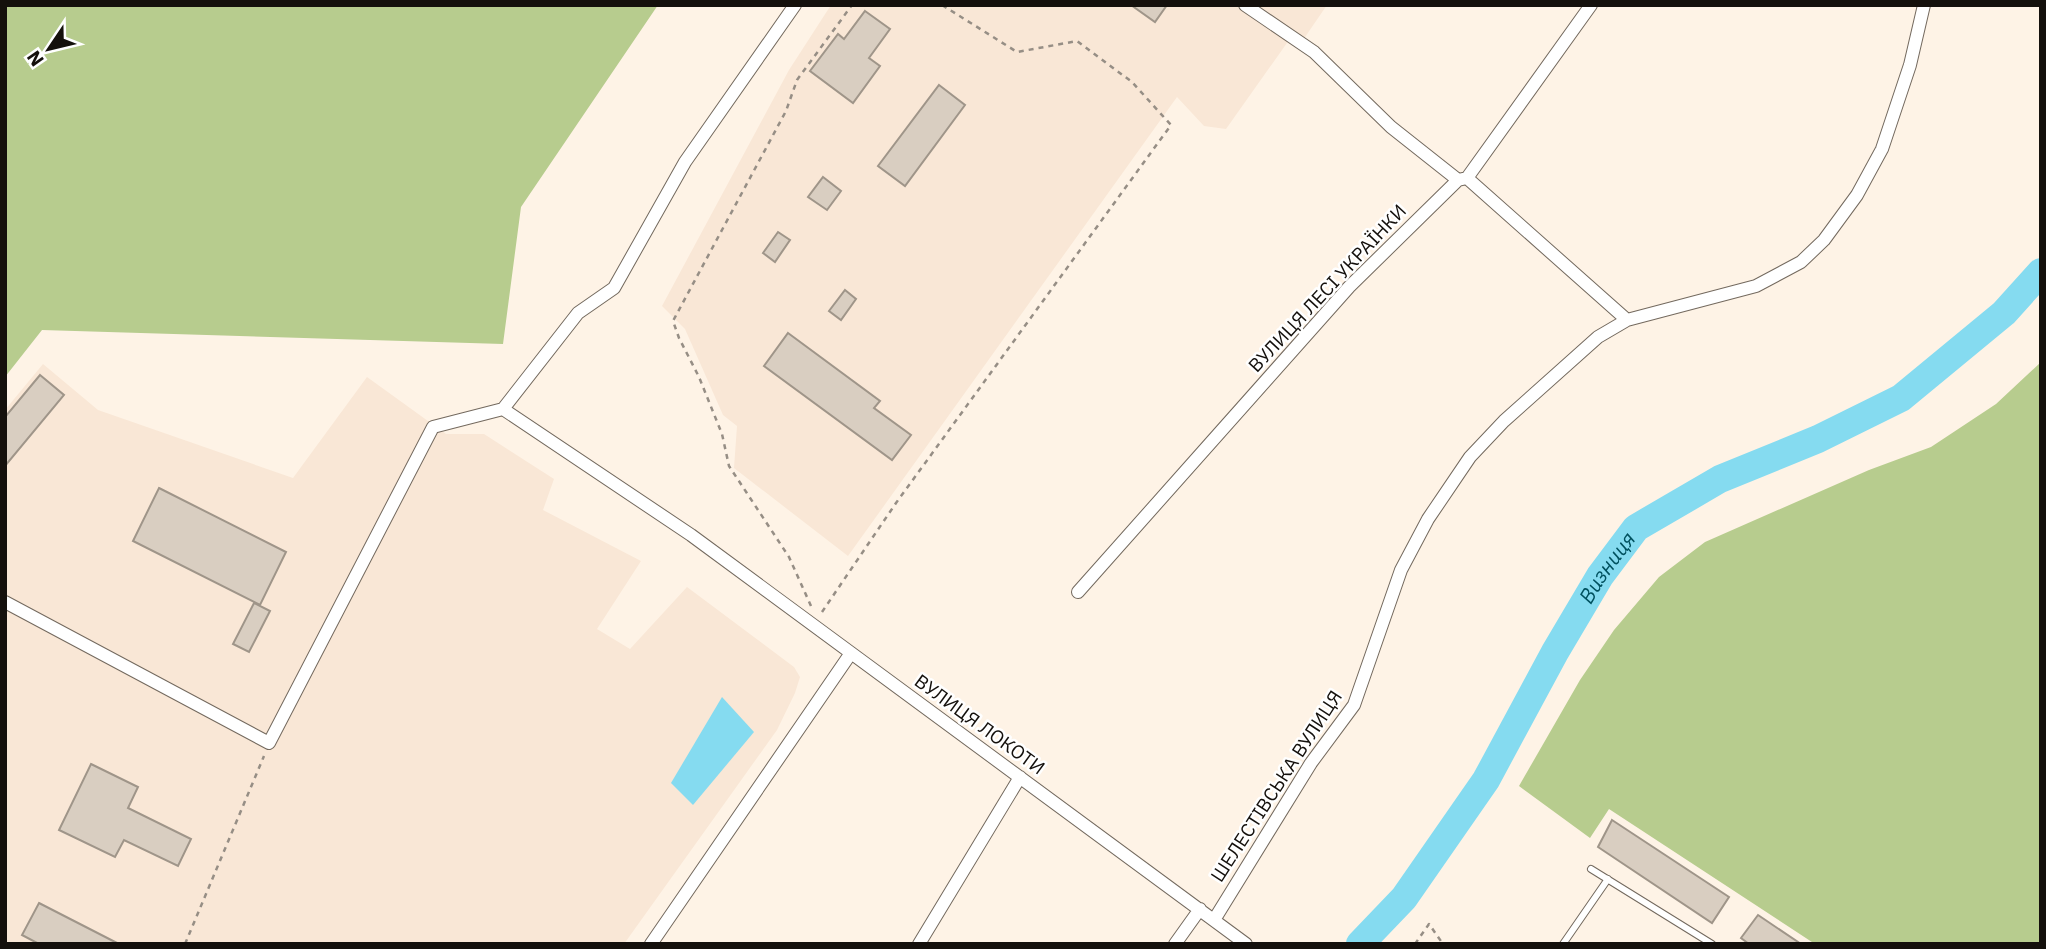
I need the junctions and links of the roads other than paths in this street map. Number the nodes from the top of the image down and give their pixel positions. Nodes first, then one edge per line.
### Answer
1 (795, 5) edge
2 (1245, 5) edge
3 (1591, 5) edge
4 (1924, 5) edge
5 (1462, 179) junction
6 (1627, 320) junction
7 (503, 409) junction
8 (1078, 592) dead end
9 (5, 603) edge
10 (851, 653) junction
11 (1020, 777) junction
12 (1591, 869) dead end
13 (1608, 880) junction
14 (1200, 909) junction
15 (1214, 920) junction
16 (651, 944) edge
17 (919, 944) edge
18 (1175, 944) edge
19 (1246, 944) edge
20 (1563, 944) edge
21 (1712, 944) edge

1 - 7 street
2 - 5 street
3 - 5 street, ВУЛИЦЯ ЛЕСІ УКРАЇНКИ
4 - 6 street, ШЕЛЕСТІВСЬКА ВУЛИЦЯ
5 - 6 street
5 - 8 street, ВУЛИЦЯ ЛЕСІ УКРАЇНКИ
6 - 15 street, ШЕЛЕСТІВСЬКА ВУЛИЦЯ
7 - 9 street
7 - 10 street, ВУЛИЦЯ ЛОКОТИ
10 - 11 street, ВУЛИЦЯ ЛОКОТИ
10 - 16 street
11 - 14 street, ВУЛИЦЯ ЛОКОТИ
11 - 17 street
12 - 13 lane
13 - 20 lane
13 - 21 lane
14 - 15 street, ВУЛИЦЯ ЛОКОТИ
14 - 18 street
15 - 19 street, ВУЛИЦЯ ЛОКОТИ

